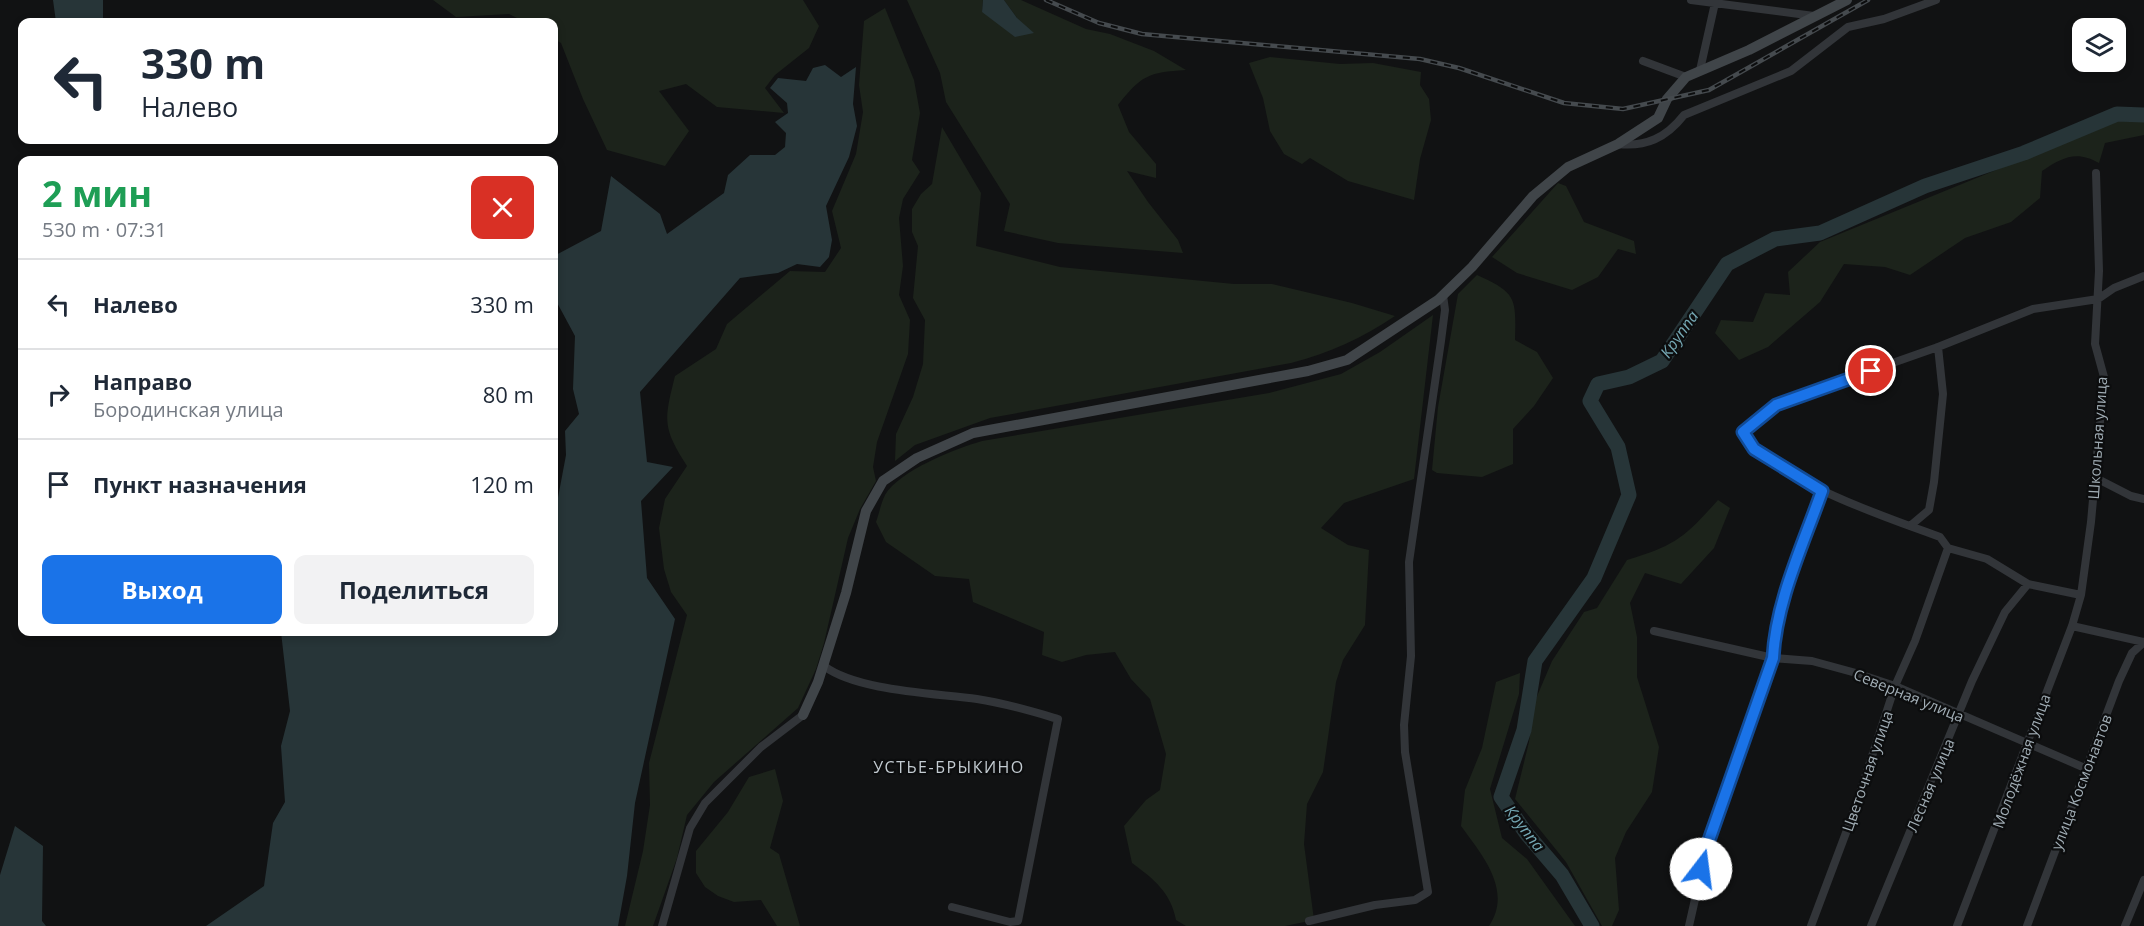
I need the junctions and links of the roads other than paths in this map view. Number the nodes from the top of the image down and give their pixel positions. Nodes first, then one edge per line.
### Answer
1 (1691, 0) edge
2 (1847, 0) edge
3 (1936, 0) edge
4 (1715, 3) junction
5 (1818, 17) junction
6 (1643, 61) dead end
7 (1700, 70) junction
8 (1686, 77) junction
9 (1618, 144) junction
10 (2096, 173) dead end
11 (2144, 276) edge
12 (1443, 295) junction
13 (2098, 299) junction
14 (1938, 347) junction
15 (2094, 477) junction
16 (1822, 491) junction
17 (2144, 499) edge
18 (1910, 526) junction
19 (1948, 548) junction
20 (2028, 584) junction
21 (2081, 595) junction
22 (2072, 626) junction
23 (1654, 631) dead end
24 (2144, 642) edge
25 (1773, 658) junction
26 (824, 666) junction
27 (1895, 686) junction
28 (1960, 714) junction
29 (804, 715) joint
30 (2028, 743) junction
31 (2085, 768) junction
32 (2144, 880) edge
33 (952, 907) dead end
34 (1309, 921) dead end
35 (662, 926) edge
36 (1689, 926) edge
37 (1811, 926) edge
38 (1871, 926) edge
39 (1957, 926) edge
40 (2027, 926) edge
41 (2125, 926) edge

1 - 4 street
2 - 5 street
3 - 9 street
4 - 5 street
4 - 7 street
5 - 7 street
6 - 8 street
7 - 8 street
8 - 9 street
9 - 12 street
10 - 13 street, Школьная улица
11 - 13 street
12 - 26 street
12 - 34 street
13 - 14 street
13 - 15 street, Школьная улица
14 - 16 street
14 - 18 street
15 - 17 street
15 - 21 street, Школьная улица
16 - 18 street
16 - 25 street
18 - 19 street
19 - 20 street
19 - 27 street, Цветочная улица
20 - 21 street
20 - 28 street, Лесная улица
21 - 22 street, Молодёжная улица
22 - 24 street
22 - 30 street, Молодёжная улица
23 - 25 street, Северная улица
24 - 31 street, улица Космонавтов
25 - 27 street, Северная улица
25 - 36 street
26 - 29 street
26 - 33 street
27 - 28 street, Северная улица
27 - 37 street, Цветочная улица
28 - 30 street, Северная улица
28 - 38 street, Лесная улица
29 - 35 street
30 - 31 street, Северная улица
30 - 39 street, Молодёжная улица
31 - 40 street, улица Космонавтов
32 - 41 street

